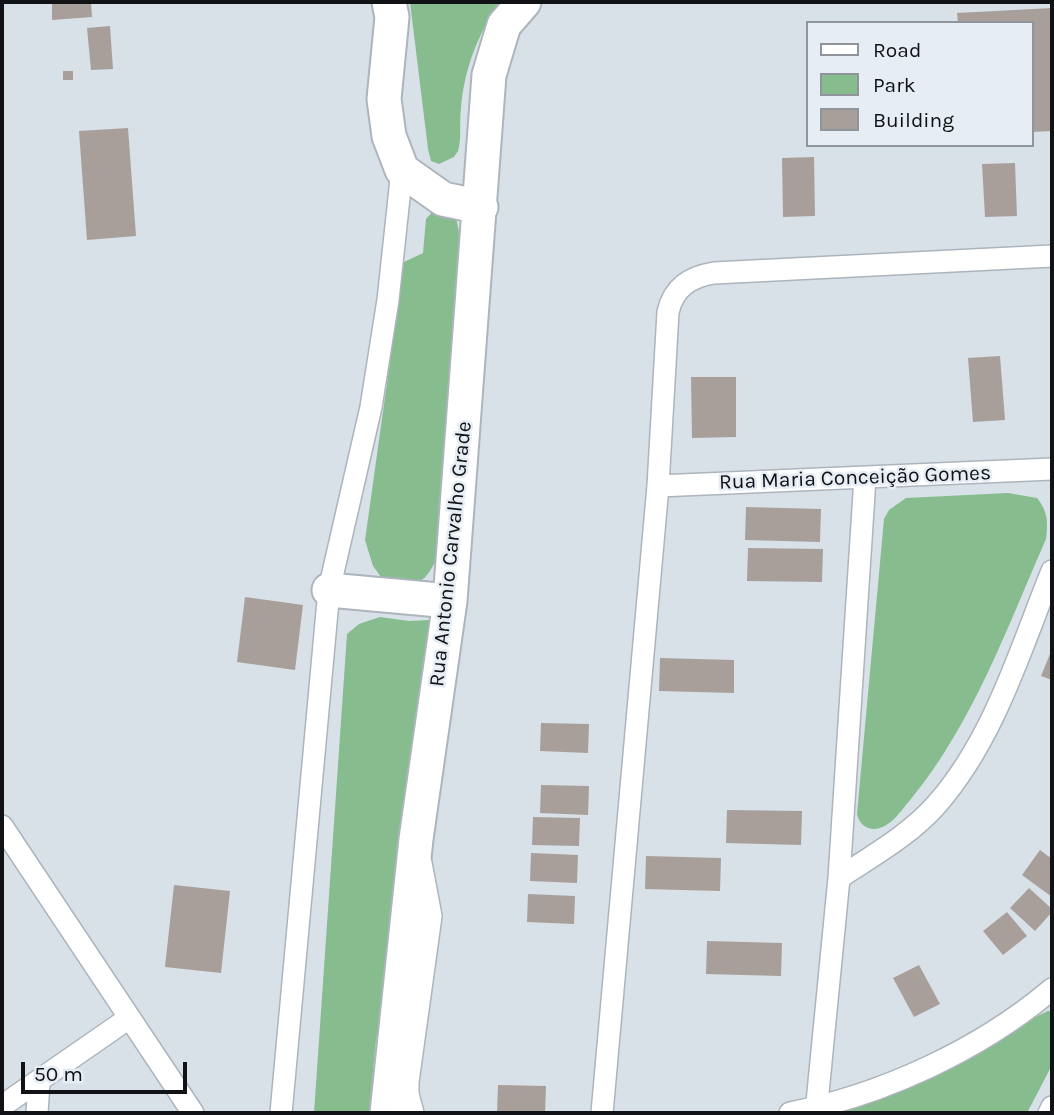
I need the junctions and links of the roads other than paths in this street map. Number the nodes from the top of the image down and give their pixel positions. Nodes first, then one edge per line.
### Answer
1 (389, 2) edge
2 (524, 2) edge
3 (401, 170) junction
4 (481, 208) junction
5 (1052, 256) edge
6 (1052, 470) edge
7 (865, 478) junction
8 (658, 486) junction
9 (1052, 571) edge
10 (329, 590) junction
11 (450, 601) junction
12 (2, 826) edge
13 (416, 839) junction
14 (9, 852) edge
15 (839, 878) junction
16 (1052, 990) edge
17 (129, 1018) junction
18 (39, 1082) junction
19 (2, 1107) edge
20 (1052, 1107) edge
21 (817, 1111) edge
22 (37, 1113) edge
23 (193, 1113) edge
24 (281, 1113) edge
25 (387, 1113) edge
26 (413, 1113) edge
27 (602, 1113) edge
28 (790, 1113) edge
29 (1049, 1113) edge

1 - 3 main road
2 - 4 main road, Rua Antonio Carvalho Grade
3 - 4 main road
3 - 10 street
4 - 11 main road, Rua Antonio Carvalho Grade
5 - 8 street
6 - 7 street, Rua Maria Conceição Gomes
7 - 8 street, Rua Maria Conceição Gomes
7 - 15 street
8 - 27 street
9 - 15 street
10 - 11 main road
10 - 24 street
11 - 13 main road, Rua Antonio Carvalho Grade
12 - 14 street
13 - 25 main road, Rua Antonio Carvalho Grade
13 - 26 street
14 - 17 street
15 - 21 street
16 - 21 street
17 - 18 street
17 - 23 street
18 - 19 street
18 - 22 street
20 - 29 street
21 - 28 street

